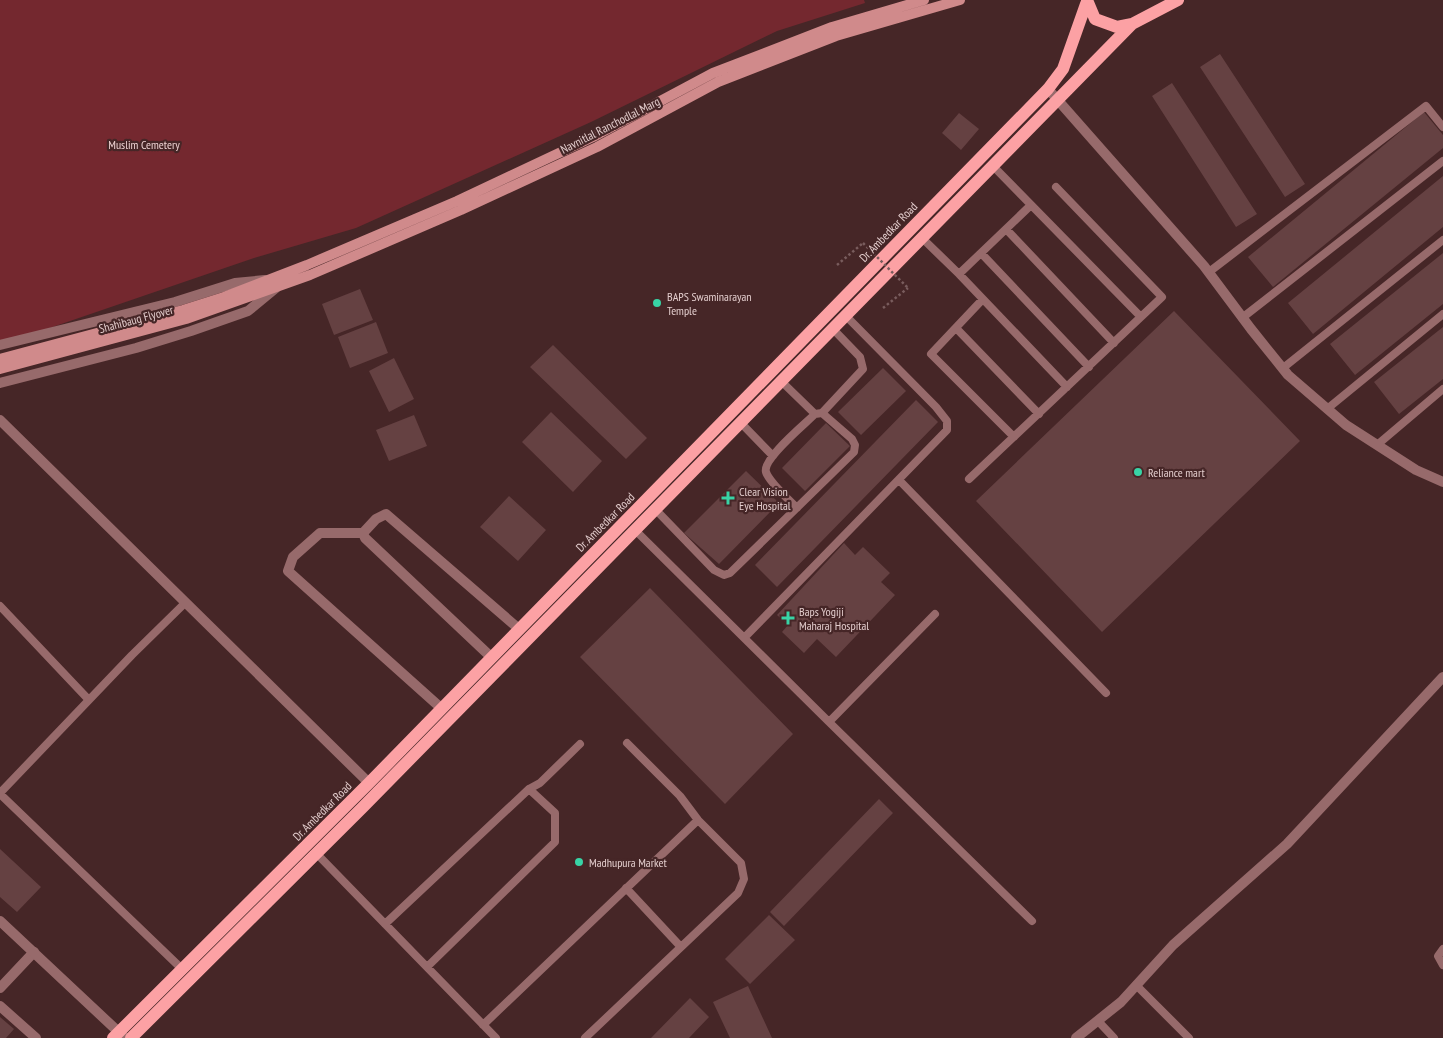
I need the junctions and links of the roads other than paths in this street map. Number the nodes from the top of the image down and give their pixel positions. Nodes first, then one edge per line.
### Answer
1 (924, 0) edge
2 (960, 0) edge
3 (1178, 0) edge
4 (1085, 1) edge
5 (1132, 24) junction
6 (1053, 94) junction
7 (1443, 127) edge
8 (1443, 161) edge
9 (992, 165) junction
10 (1056, 187) dead end
11 (1031, 205) junction
12 (1006, 229) junction
13 (920, 237) junction
14 (1443, 240) edge
15 (981, 253) junction
16 (1209, 272) junction
17 (960, 274) junction
18 (274, 283) junction
19 (982, 300) junction
20 (225, 302) junction
21 (1443, 314) edge
22 (845, 315) junction
23 (1141, 318) junction
24 (1242, 318) junction
25 (832, 328) junction
26 (956, 328) junction
27 (1114, 343) junction
28 (0, 345) edge
29 (0, 359) edge
30 (1089, 366) junction
31 (1282, 368) junction
32 (0, 369) edge
33 (781, 381) junction
34 (0, 383) edge
35 (1067, 387) junction
36 (1443, 389) edge
37 (1327, 409) junction
38 (818, 413) junction
39 (1039, 414) junction
40 (0, 420) edge
41 (740, 422) junction
42 (1014, 437) junction
43 (1377, 445) junction
44 (772, 456) junction
45 (969, 479) dead end
46 (899, 480) junction
47 (1443, 482) edge
48 (797, 508) junction
49 (655, 510) junction
50 (635, 530) junction
51 (364, 533) junction
52 (185, 603) junction
53 (0, 606) edge
54 (935, 614) dead end
55 (519, 629) junction
56 (744, 638) junction
57 (491, 657) junction
58 (1443, 677) edge
59 (1106, 693) dead end
60 (88, 699) junction
61 (441, 708) junction
62 (828, 722) junction
63 (627, 742) dead end
64 (580, 744) dead end
65 (369, 783) junction
66 (529, 789) junction
67 (0, 794) edge
68 (698, 820) junction
69 (316, 853) junction
70 (626, 888) junction
71 (0, 921) edge
72 (1032, 921) dead end
73 (385, 924) junction
74 (680, 946) junction
75 (1443, 949) edge
76 (34, 952) junction
77 (1443, 965) edge
78 (427, 967) junction
79 (182, 969) junction
80 (1136, 985) junction
81 (0, 988) edge
82 (0, 1006) edge
83 (1098, 1021) junction
84 (483, 1025) junction
85 (119, 1036) edge
86 (36, 1038) edge
87 (131, 1038) edge
88 (496, 1038) edge
89 (585, 1038) edge
90 (1076, 1038) edge
91 (1114, 1038) edge
92 (1190, 1038) edge

1 - 18 main road
2 - 18 main road, Navnitlal Ranchodlal Marg
3 - 5 main road
4 - 5 main road
4 - 6 main road, Dr. Ambedkar Road
5 - 6 main road, Dr. Ambedkar Road
6 - 9 main road, Dr. Ambedkar Road
6 - 16 street
6 - 55 main road, Dr. Ambedkar Road
7 - 16 lane
8 - 24 lane
9 - 11 lane
9 - 13 main road, Dr. Ambedkar Road
10 - 23 lane
11 - 12 lane
11 - 23 lane
12 - 15 lane
12 - 27 lane
13 - 17 lane
13 - 22 main road, Dr. Ambedkar Road
14 - 31 lane
15 - 17 lane
15 - 30 lane
16 - 24 street
17 - 19 lane
18 - 20 main road, Shahibaug Flyover
18 - 28 street
18 - 34 street
19 - 26 lane
19 - 35 lane
20 - 29 main road, Shahibaug Flyover
20 - 32 main road, Shahibaug Flyover
21 - 37 lane
22 - 25 main road, Dr. Ambedkar Road
22 - 46 lane
23 - 27 lane
24 - 31 street
25 - 33 main road, Dr. Ambedkar Road
25 - 38 lane
26 - 39 lane
26 - 42 lane
27 - 30 lane
30 - 35 lane
31 - 37 street
33 - 38 lane
33 - 41 main road, Dr. Ambedkar Road
35 - 39 lane
36 - 43 lane
37 - 43 street
38 - 44 lane
38 - 48 lane
39 - 42 lane
40 - 52 street
41 - 44 lane
41 - 49 main road, Dr. Ambedkar Road
42 - 45 lane
43 - 47 street
44 - 48 lane
46 - 56 lane
46 - 59 lane
48 - 49 lane
49 - 50 main road, Dr. Ambedkar Road
50 - 56 lane
50 - 69 main road, Dr. Ambedkar Road
51 - 55 street
51 - 57 street
51 - 61 street
52 - 60 lane
52 - 65 street
53 - 60 lane
54 - 62 lane
55 - 57 main road, Dr. Ambedkar Road
56 - 62 lane
57 - 61 main road, Dr. Ambedkar Road
58 - 80 street
60 - 67 lane
61 - 65 main road, Dr. Ambedkar Road
62 - 72 lane
63 - 68 lane
64 - 66 lane
65 - 79 main road, Dr. Ambedkar Road
66 - 73 lane
66 - 78 lane
67 - 79 lane
68 - 70 lane
68 - 74 lane
69 - 73 lane
69 - 87 main road, Dr. Ambedkar Road
70 - 74 lane
70 - 84 lane
71 - 76 street
73 - 78 lane
74 - 89 lane
75 - 77 lane
76 - 81 street
76 - 85 street
78 - 84 lane
79 - 85 main road, Dr. Ambedkar Road
80 - 83 street
80 - 92 lane
82 - 86 street
83 - 90 street
83 - 91 lane
84 - 88 lane

